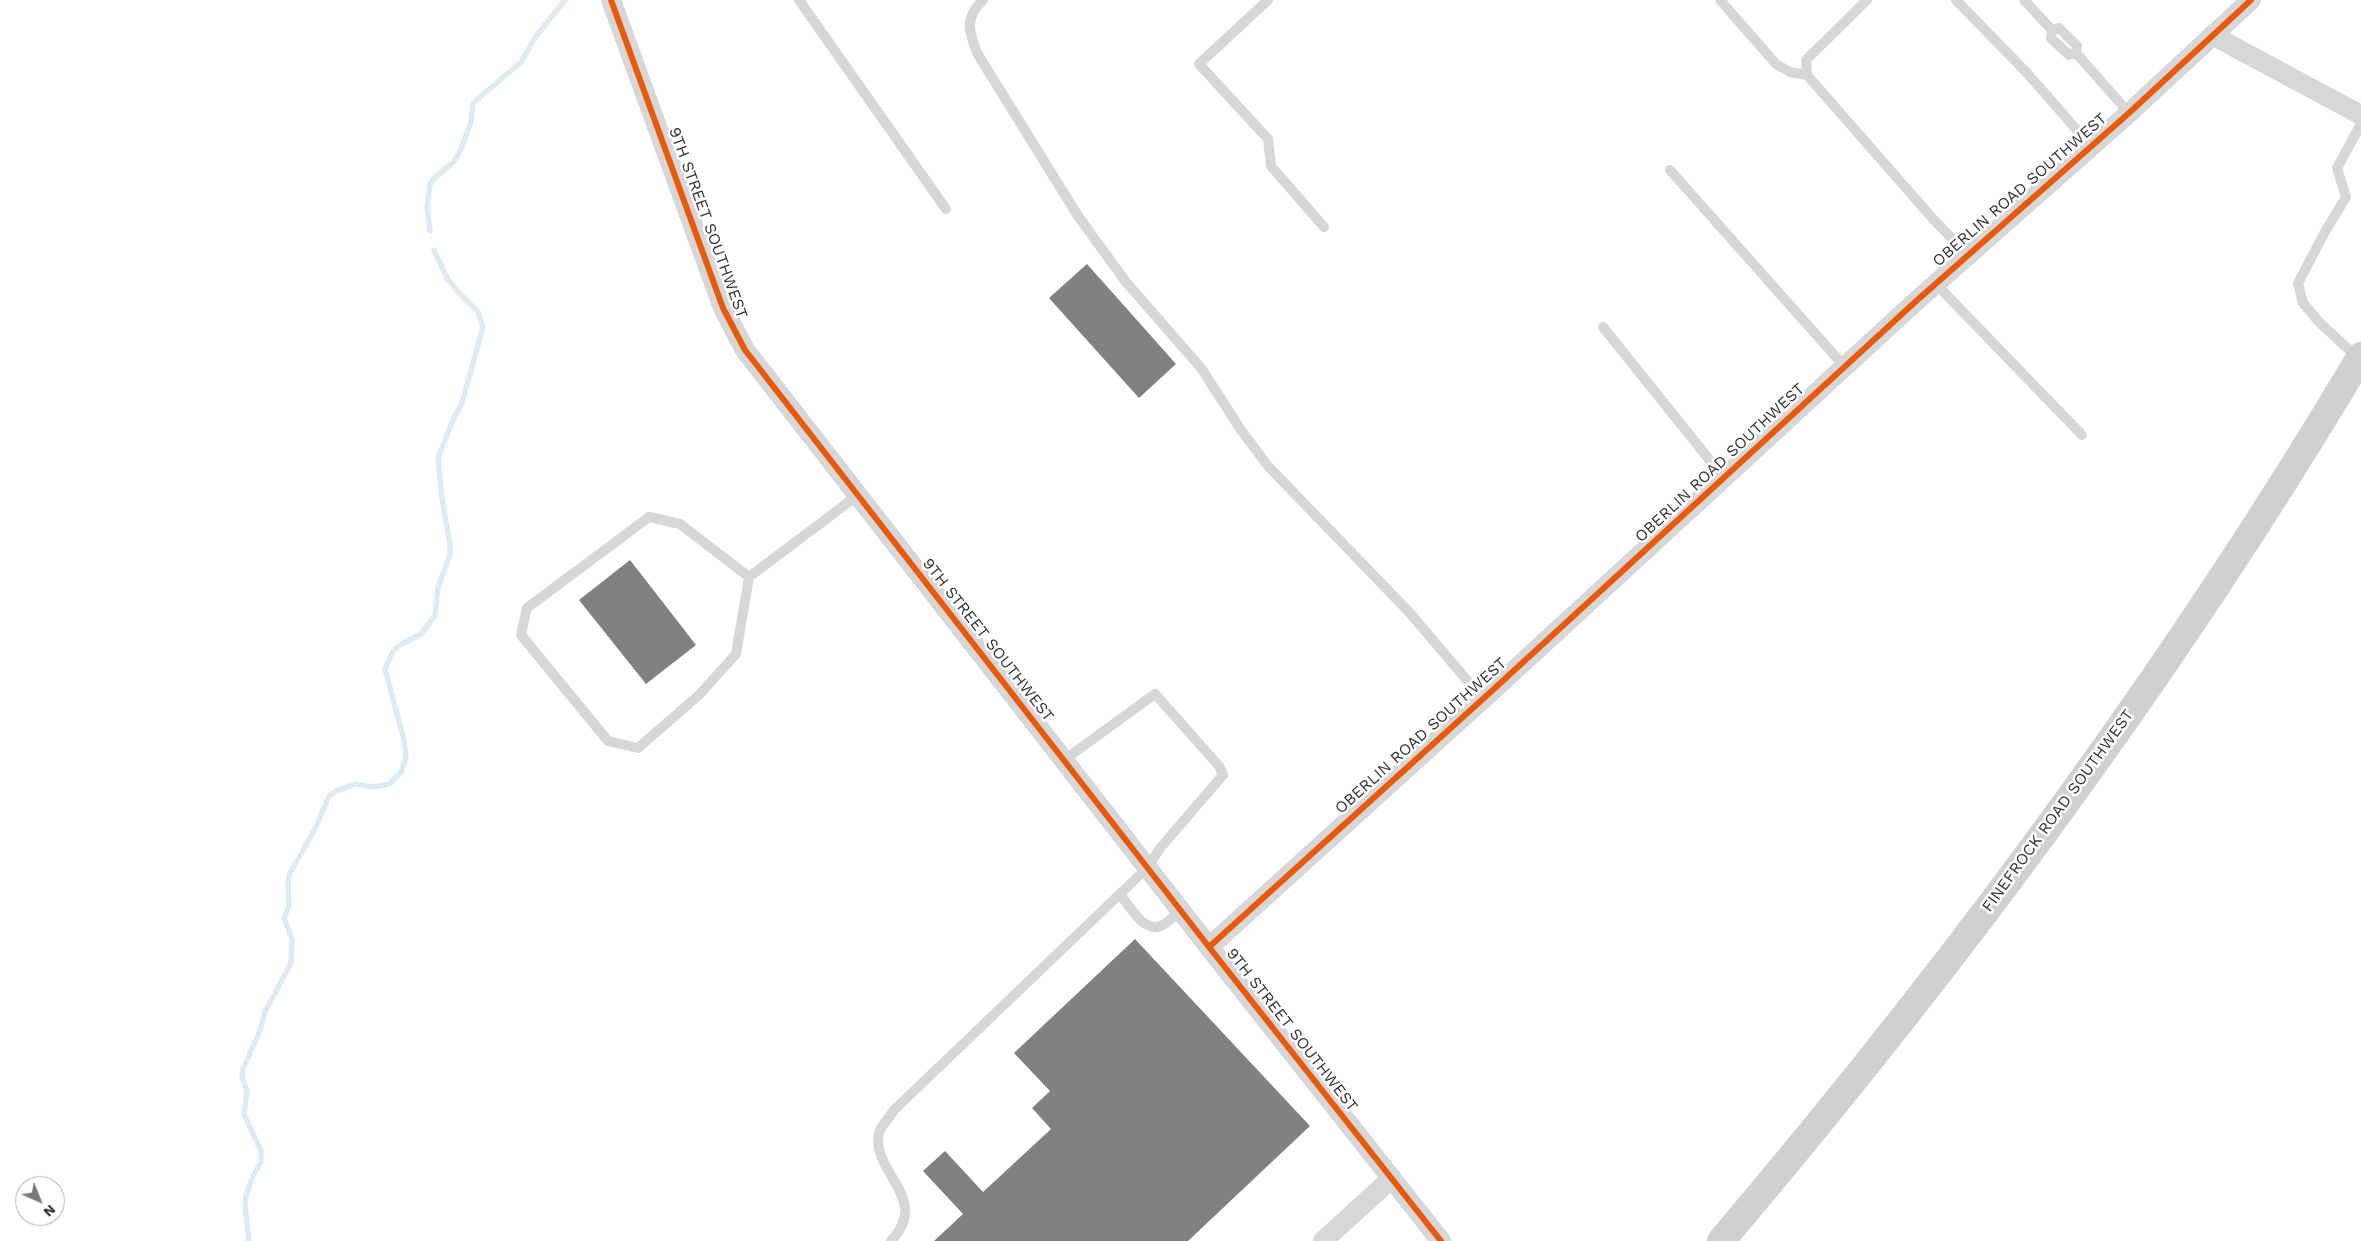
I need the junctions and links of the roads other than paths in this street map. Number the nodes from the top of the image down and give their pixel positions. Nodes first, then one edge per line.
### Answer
1 (611, 0) edge
2 (799, 0) edge
3 (983, 0) edge
4 (1268, 0) edge
5 (1867, 0) edge
6 (1956, 0) edge
7 (2024, 0) edge
8 (2251, 0) edge
9 (1719, 1) edge
10 (2212, 35) junction
11 (1807, 75) junction
12 (2128, 113) junction
13 (2361, 115) edge
14 (2361, 124) edge
15 (2091, 146) junction
16 (1670, 170) dead end
17 (946, 209) dead end
18 (1324, 227) dead end
19 (1968, 255) junction
20 (1935, 283) junction
21 (1603, 327) dead end
22 (2360, 357) edge
23 (1844, 366) junction
24 (2082, 435) dead end
25 (1724, 478) junction
26 (858, 496) junction
27 (749, 577) junction
28 (1483, 698) junction
29 (1064, 760) junction
30 (1147, 868) junction
31 (1120, 894) junction
32 (1180, 911) junction
33 (1208, 947) junction
34 (1392, 1178) junction
35 (891, 1241) edge
36 (1323, 1241) edge
37 (1441, 1241) edge
38 (1721, 1241) edge

1 - 26 street, 9TH STREET SOUTHWEST
2 - 17 lane
3 - 28 lane
4 - 18 lane
5 - 11 lane
6 - 15 lane
7 - 12 lane
8 - 10 street, OBERLIN ROAD SOUTHWEST
9 - 11 lane
10 - 12 street, OBERLIN ROAD SOUTHWEST
10 - 13 street
11 - 19 lane
12 - 15 street, OBERLIN ROAD SOUTHWEST
14 - 22 lane
15 - 19 street, OBERLIN ROAD SOUTHWEST
16 - 23 lane
19 - 20 street, OBERLIN ROAD SOUTHWEST
20 - 23 street, OBERLIN ROAD SOUTHWEST
20 - 24 lane
21 - 25 lane
22 - 38 main road, FINEFROCK ROAD SOUTHWEST
23 - 25 street, OBERLIN ROAD SOUTHWEST
25 - 28 street, OBERLIN ROAD SOUTHWEST
26 - 27 lane
26 - 29 street, 9TH STREET SOUTHWEST
27 - 27 lane
28 - 33 street, OBERLIN ROAD SOUTHWEST
29 - 30 street, 9TH STREET SOUTHWEST
29 - 30 lane
30 - 31 lane
30 - 32 street, 9TH STREET SOUTHWEST
31 - 32 lane
31 - 35 lane
32 - 33 street, 9TH STREET SOUTHWEST
33 - 34 street, 9TH STREET SOUTHWEST
34 - 36 street
34 - 37 street, 9TH STREET SOUTHWEST

